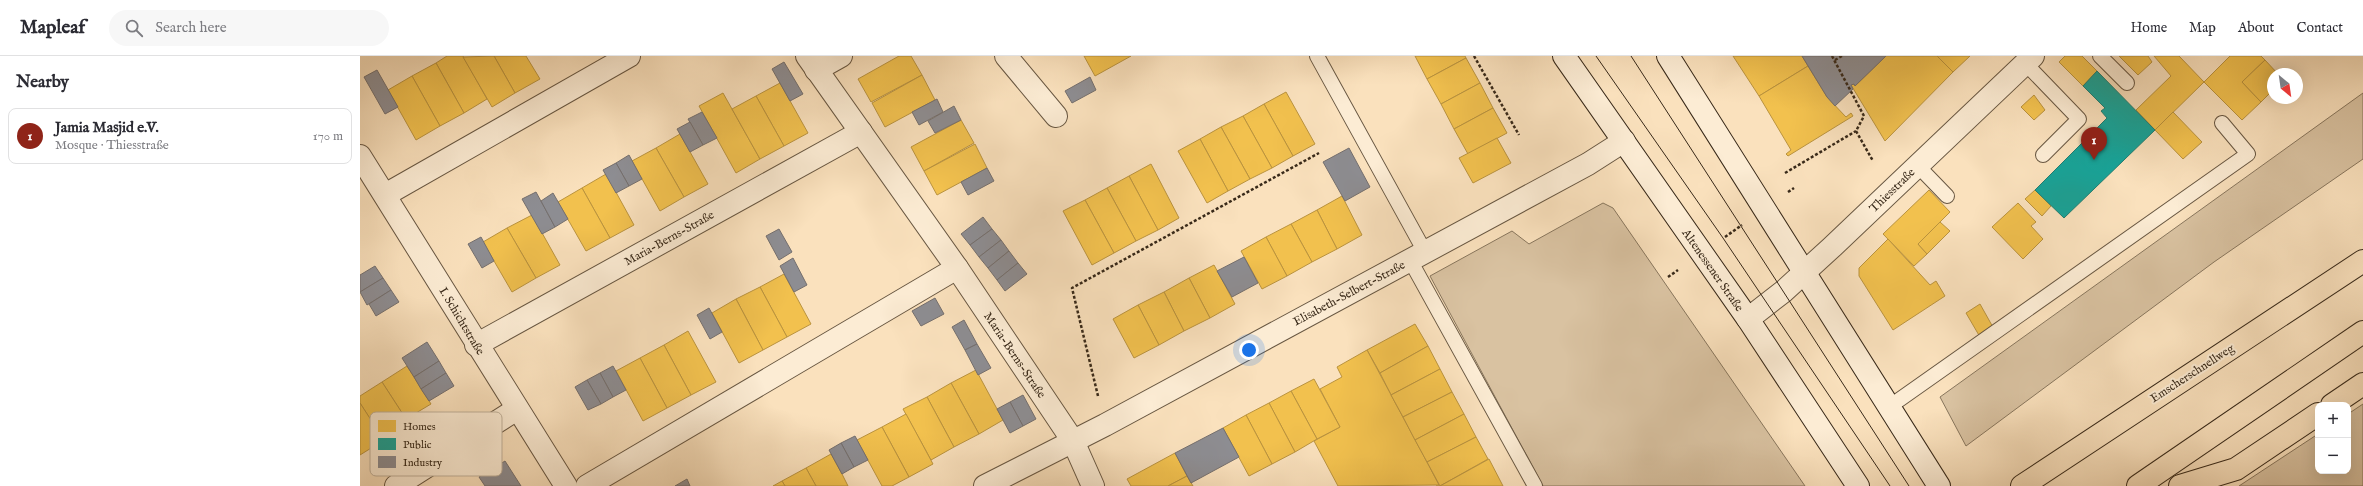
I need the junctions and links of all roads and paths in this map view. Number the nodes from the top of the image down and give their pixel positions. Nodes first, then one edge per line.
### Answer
1 (628, 56) edge
2 (841, 56) edge
3 (1006, 56) edge
4 (1317, 56) edge
5 (1474, 56) edge
6 (1564, 56) edge
7 (1668, 56) edge
8 (1834, 56) edge
9 (1842, 56) edge
10 (2100, 56) edge
11 (1835, 60) junction
12 (2029, 60) edge
13 (811, 63) edge
14 (2127, 83) dead end
15 (1056, 116) dead end
16 (2222, 123) dead end
17 (1856, 131) junction
18 (861, 132) junction
19 (1519, 135) dead end
20 (1624, 141) junction
21 (1319, 153) dead end
22 (2043, 155) dead end
23 (360, 156) edge
24 (1873, 161) dead end
25 (1918, 166) junction
26 (1785, 174) dead end
27 (1794, 188) dead end
28 (385, 195) junction
29 (1947, 196) dead end
30 (1764, 209) junction
31 (1702, 253) junction
32 (1418, 256) junction
33 (2363, 261) edge
34 (957, 268) junction
35 (1804, 274) junction
36 (1668, 277) dead end
37 (1748, 319) junction
38 (2363, 332) edge
39 (476, 345) junction
40 (2363, 384) edge
41 (1098, 399) dead end
42 (2336, 402) edge
43 (1889, 407) junction
44 (517, 410) junction
45 (2315, 416) edge
46 (502, 419) edge
47 (1073, 441) junction
48 (412, 476) edge
49 (396, 486) edge
50 (566, 486) edge
51 (587, 486) edge
52 (985, 486) edge
53 (1093, 486) edge
54 (1535, 486) edge
55 (1858, 486) edge
56 (1939, 486) edge
57 (2022, 486) edge
58 (2138, 486) edge
59 (2180, 486) edge

1 - 28 street
2 - 13 street, Maria-Berns-Straße
3 - 15 street
4 - 32 lane
5 - 19 path
6 - 20 street, Altenessener Straße
7 - 30 street
8 - 11 path
9 - 11 path
10 - 14 lane
11 - 17 path
12 - 22 lane
12 - 25 street, Thiesstraße
13 - 18 street, Maria-Berns-Straße
16 - 43 lane
17 - 24 path
17 - 26 path
18 - 34 street, Maria-Berns-Straße
18 - 39 street, Maria-Berns-Straße
20 - 31 street, Altenessener Straße
20 - 32 street, Elisabeth-Selbert-Straße
21 - 41 path
23 - 28 street, I. Schichtstraße
25 - 29 lane
25 - 35 street, Thiesstraße
27 - 30 path
28 - 39 street, I. Schichtstraße
30 - 31 path
30 - 35 street
31 - 36 path
31 - 37 street, Altenessener Straße
32 - 47 street, Elisabeth-Selbert-Straße
32 - 54 lane
33 - 57 highway, Emscherschnellweg
34 - 47 street, Maria-Berns-Straße
34 - 51 street
35 - 37 street, Thiesstraße
35 - 43 street
37 - 55 street, Altenessener Straße
38 - 58 highway
39 - 44 street, I. Schichtstraße
40 - 42 highway
43 - 56 street
44 - 46 street
44 - 50 street, I. Schichtstraße
45 - 59 highway
47 - 52 street, Elisabeth-Selbert-Straße
47 - 53 street
48 - 49 street

